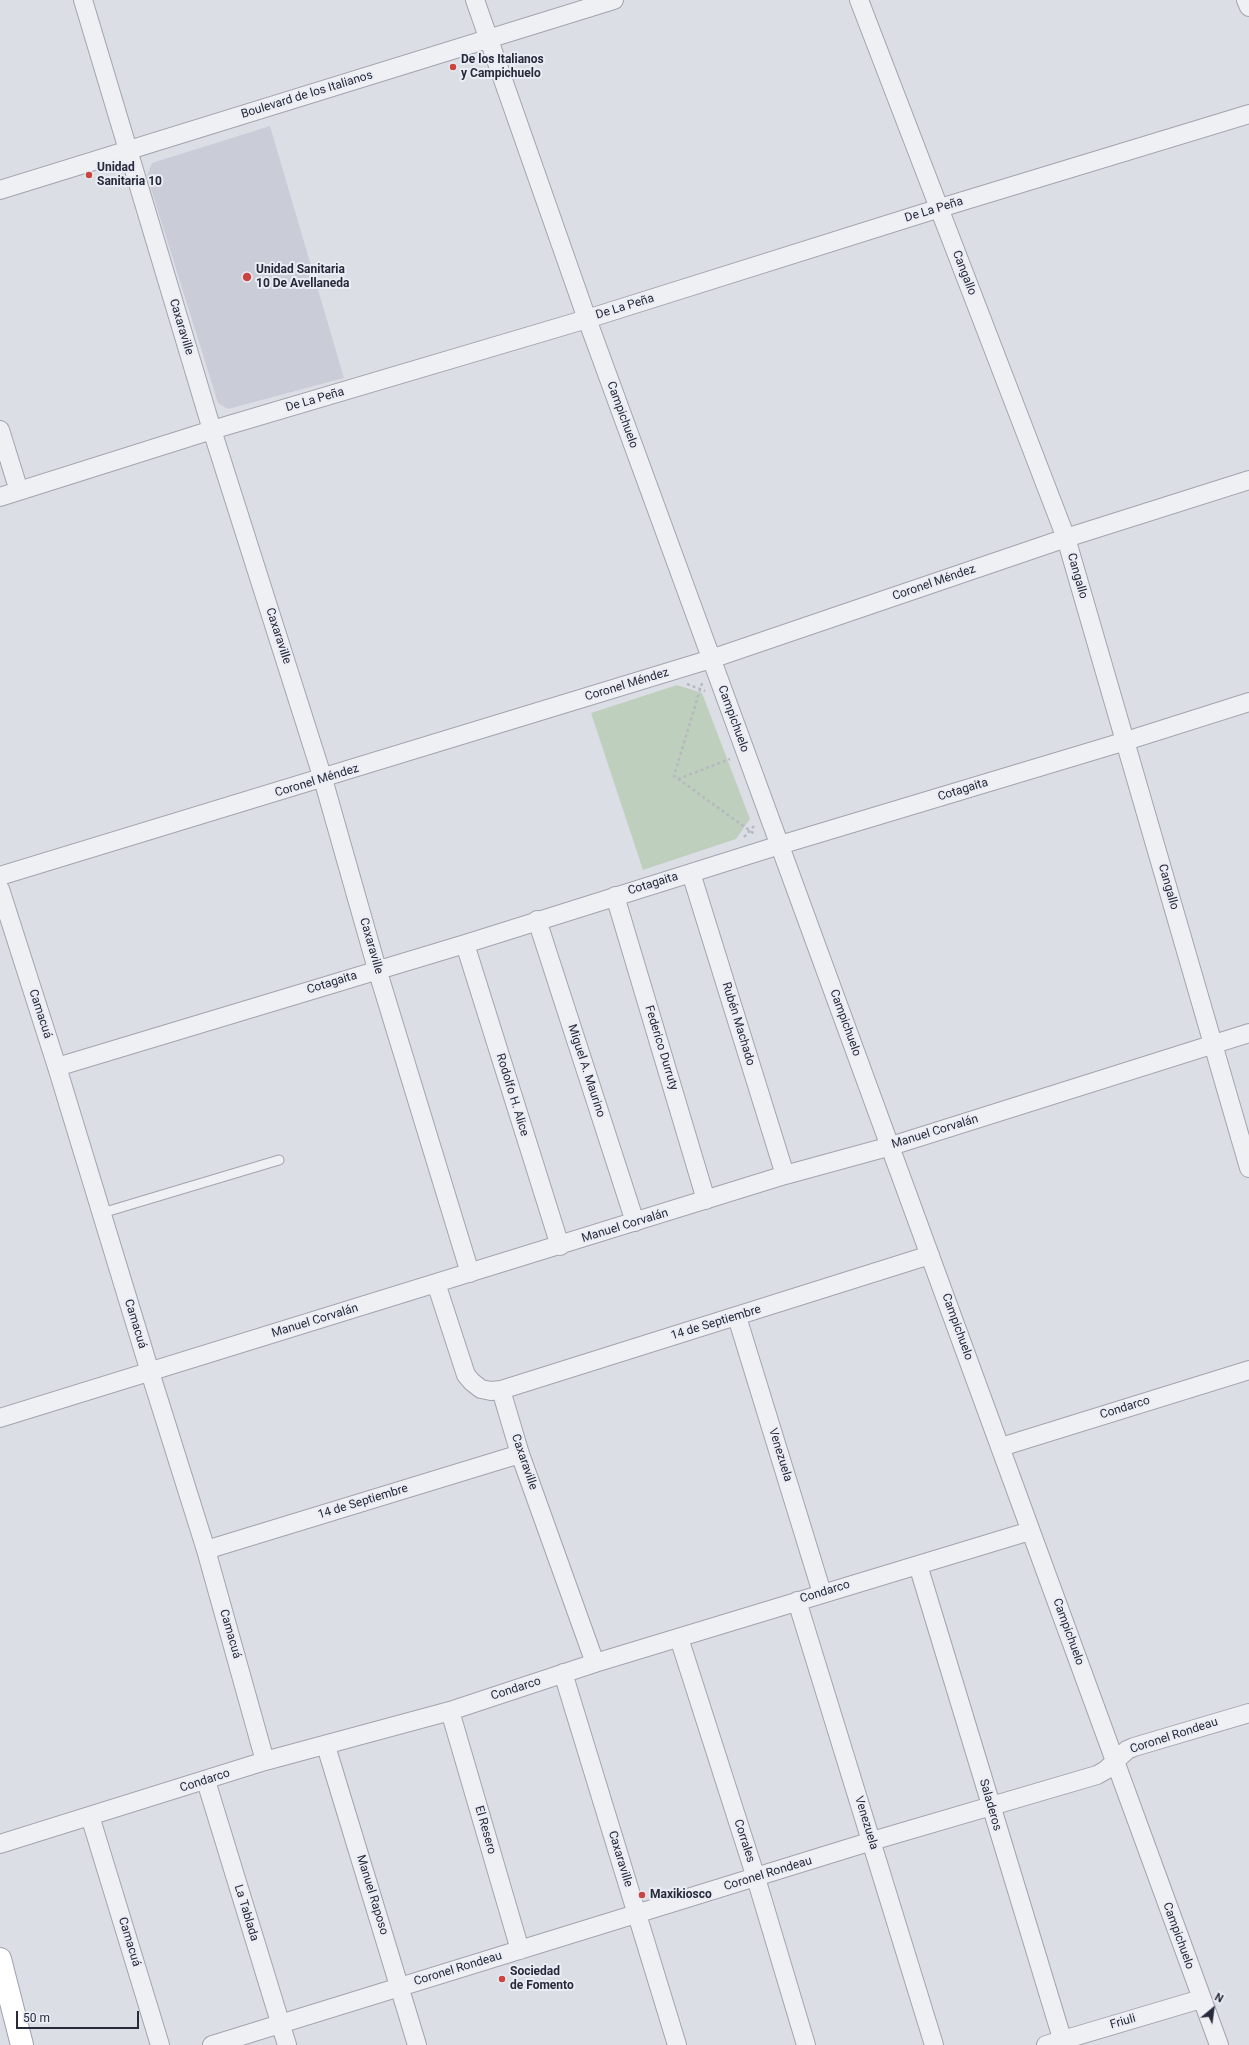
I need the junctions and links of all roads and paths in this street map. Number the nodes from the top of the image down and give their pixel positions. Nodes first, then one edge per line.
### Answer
1 (83, 0) edge
2 (475, 0) edge
3 (614, 0) edge
4 (858, 0) edge
5 (1246, 0) edge
6 (1249, 7) edge
7 (489, 39) junction
8 (1249, 114) edge
9 (127, 150) junction
10 (0, 190) edge
11 (940, 208) junction
12 (587, 319) junction
13 (0, 430) edge
14 (212, 430) junction
15 (1249, 480) edge
16 (19, 491) junction
17 (0, 497) edge
18 (1066, 538) junction
19 (713, 666) junction
20 (684, 683) dead end
21 (700, 689) junction
22 (708, 692) dead end
23 (1249, 702) edge
24 (1126, 741) junction
25 (728, 751) dead end
26 (730, 758) junction
27 (733, 765) dead end
28 (323, 779) junction
29 (678, 779) junction
30 (752, 820) dead end
31 (750, 831) junction
32 (758, 837) dead end
33 (738, 839) dead end
34 (780, 845) junction
35 (691, 873) junction
36 (0, 876) edge
37 (0, 889) edge
38 (615, 896) junction
39 (537, 920) junction
40 (465, 944) junction
41 (377, 969) junction
42 (1249, 1033) edge
43 (1213, 1045) junction
44 (57, 1067) junction
45 (891, 1146) junction
46 (279, 1160) dead end
47 (1249, 1168) edge
48 (785, 1175) junction
49 (706, 1200) junction
50 (102, 1213) junction
51 (635, 1222) junction
52 (560, 1246) junction
53 (930, 1255) junction
54 (470, 1273) junction
55 (436, 1283) junction
56 (737, 1317) junction
57 (1249, 1370) edge
58 (150, 1372) junction
59 (501, 1390) junction
60 (0, 1418) edge
61 (1001, 1447) junction
62 (520, 1454) junction
63 (1030, 1531) junction
64 (206, 1550) junction
65 (918, 1565) junction
66 (822, 1593) junction
67 (797, 1601) junction
68 (679, 1638) junction
69 (595, 1663) junction
70 (563, 1673) junction
71 (450, 1711) junction
72 (1249, 1713) edge
73 (326, 1746) junction
74 (265, 1761) junction
75 (1115, 1761) junction
76 (206, 1781) junction
77 (990, 1806) junction
78 (90, 1816) junction
79 (872, 1841) junction
80 (0, 1844) edge
81 (756, 1878) junction
82 (637, 1914) junction
83 (520, 1950) junction
84 (0, 1959) edge
85 (399, 1987) junction
86 (1201, 1999) junction
87 (280, 2024) junction
88 (1057, 2043) edge
89 (22, 2045) edge
90 (160, 2045) edge
91 (212, 2045) edge
92 (287, 2045) edge
93 (417, 2045) edge
94 (677, 2045) edge
95 (806, 2045) edge
96 (934, 2045) edge
97 (1218, 2045) edge

1 - 9 street, Caxaraville
2 - 7 street, Campichuelo
3 - 7 street, Boulevard de los Italianos
4 - 11 street, Cangallo
5 - 6 street
7 - 9 street, Boulevard de los Italianos
7 - 12 street, Campichuelo
8 - 11 street, De La Peña
9 - 10 street, Boulevard de los Italianos
9 - 14 street, Caxaraville
11 - 12 street, De La Peña
11 - 18 street, Cangallo
12 - 14 street, De La Peña
12 - 19 street, Campichuelo
13 - 16 street
14 - 16 street, De La Peña
14 - 28 street, Caxaraville
15 - 18 street, Coronel Méndez
16 - 17 street, De La Peña
18 - 19 street, Coronel Méndez
18 - 24 street, Cangallo
19 - 21 path
19 - 28 street, Coronel Méndez
19 - 34 street, Campichuelo
20 - 21 path
21 - 22 path
21 - 29 path
23 - 24 street, Cotagaita
24 - 34 street, Cotagaita
24 - 43 street, Cangallo
25 - 26 path
26 - 27 path
26 - 29 path
28 - 36 street, Coronel Méndez
28 - 41 street, Caxaraville
29 - 31 path
30 - 31 path
31 - 32 path
31 - 33 path
34 - 35 street, Cotagaita
34 - 45 street, Campichuelo
35 - 38 street, Cotagaita
35 - 48 street, Rubén Machado
37 - 44 street, Camacuá
38 - 39 street, Cotagaita
38 - 49 street, Federico Durruty
39 - 40 street, Cotagaita
39 - 51 street, Miguel A. Maurino
40 - 41 street, Cotagaita
40 - 52 street, Rodolfo H. Alice
41 - 44 street, Cotagaita
41 - 54 street, Caxaraville
42 - 43 street, Manuel Corvalán
43 - 45 street, Manuel Corvalán
43 - 47 street, Cangallo
44 - 50 street, Camacuá
45 - 48 street, Manuel Corvalán
45 - 53 street, Campichuelo
46 - 50 lane
48 - 49 street, Manuel Corvalán
49 - 51 street, Manuel Corvalán
50 - 58 street, Camacuá
51 - 52 street, Manuel Corvalán
52 - 54 street, Manuel Corvalán
53 - 56 street, 14 de Septiembre
53 - 61 street, Campichuelo
54 - 55 street, Manuel Corvalán
55 - 58 street, Manuel Corvalán
55 - 59 street
56 - 59 street, 14 de Septiembre
56 - 66 street, Venezuela
57 - 61 street, Condarco
58 - 60 street, Manuel Corvalán
58 - 64 street, Camacuá
59 - 62 street, Caxaraville
61 - 63 street, Campichuelo
62 - 64 street, 14 de Septiembre
62 - 69 street, Caxaraville
63 - 65 street, Condarco
63 - 75 street, Campichuelo
64 - 74 street, Camacuá
65 - 66 street, Condarco
65 - 77 street, Saladeros
66 - 67 street, Condarco
67 - 68 street, Condarco
67 - 79 street, Venezuela
68 - 69 street, Condarco
68 - 81 street, Corrales
69 - 70 street, Condarco
70 - 71 street, Condarco
70 - 82 street, Caxaraville
71 - 73 street, Condarco
71 - 83 street, El Resero
72 - 75 street, Coronel Rondeau
73 - 74 street, Condarco
73 - 85 street, Manuel Raposo
74 - 76 street, Condarco
75 - 77 street, Coronel Rondeau
75 - 86 street, Campichuelo
76 - 78 street, Condarco
76 - 87 street, La Tablada
77 - 79 street, Coronel Rondeau
77 - 88 street, Saladeros
78 - 80 street, Condarco
78 - 90 street, Camacuá
79 - 81 street, Coronel Rondeau
79 - 96 street, Venezuela
81 - 82 street, Coronel Rondeau
81 - 95 street, Corrales
82 - 83 street, Coronel Rondeau
82 - 94 street, Caxaraville
83 - 85 street, Coronel Rondeau
84 - 89 main road
85 - 87 street, Coronel Rondeau
85 - 93 street, Manuel Raposo
86 - 88 street, Friuli
86 - 97 street, Campichuelo
87 - 91 street, Coronel Rondeau
87 - 92 street, La Tablada

